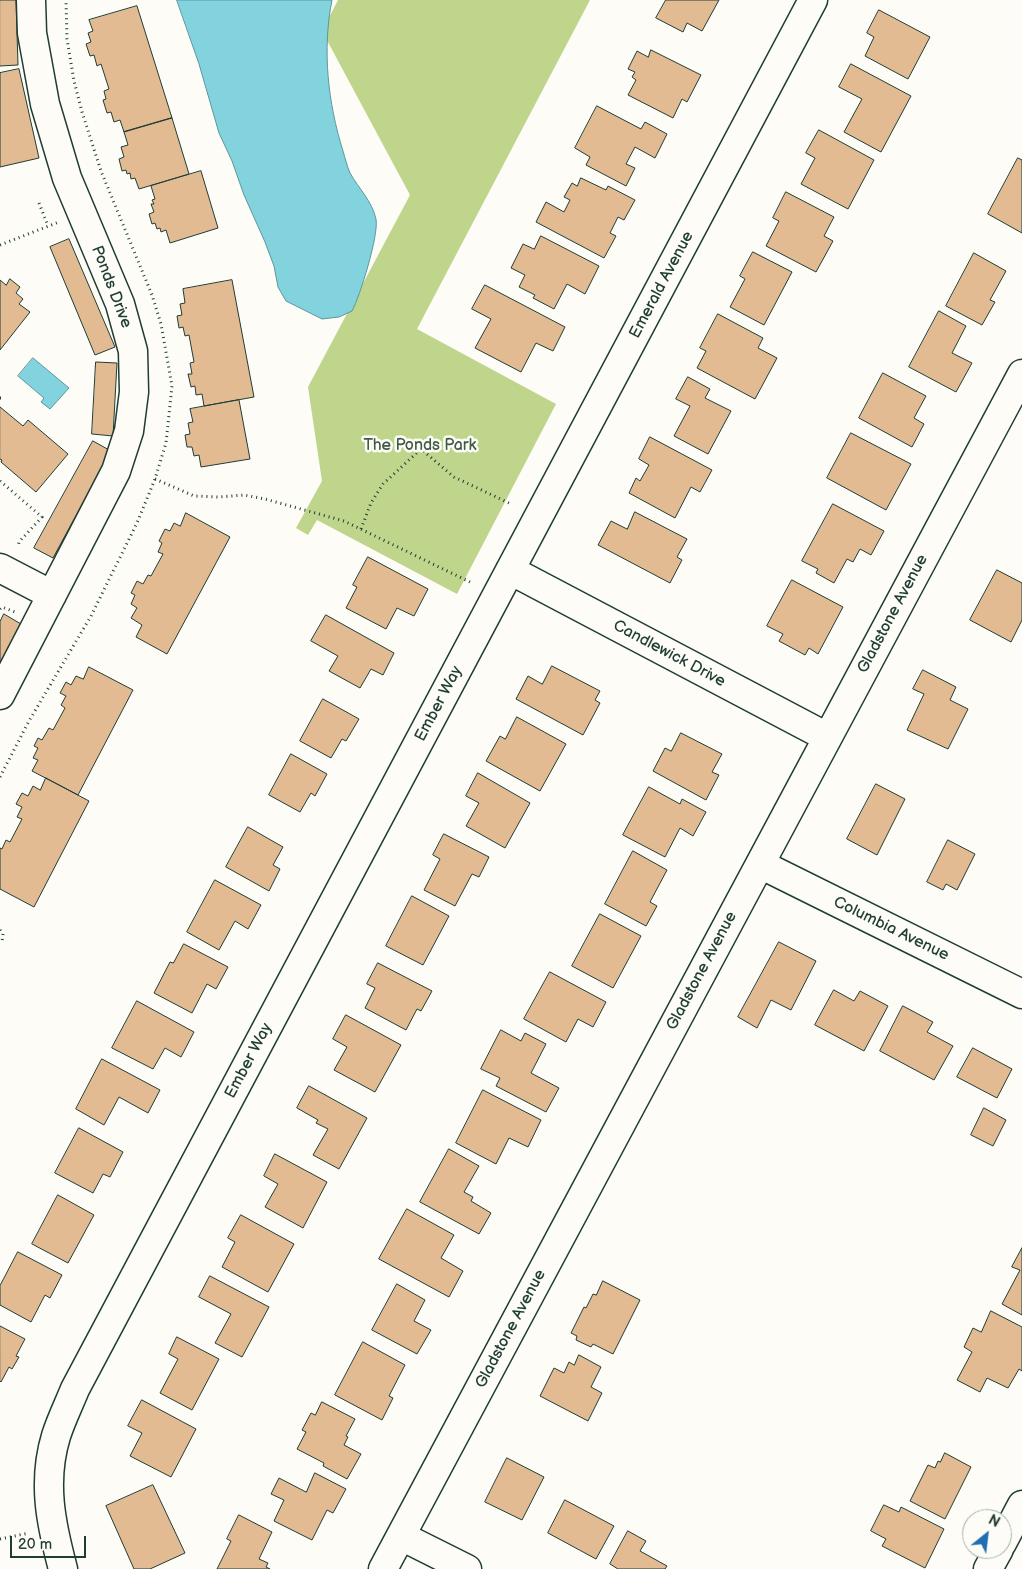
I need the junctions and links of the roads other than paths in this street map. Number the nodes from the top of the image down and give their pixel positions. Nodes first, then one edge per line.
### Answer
1 (31, 0) edge
2 (814, 0) edge
3 (1022, 374) edge
4 (8, 561) edge
5 (510, 570) junction
6 (52, 595) junction
7 (0, 695) edge
8 (827, 737) junction
9 (760, 864) junction
10 (1022, 994) edge
11 (1022, 1505) edge
12 (1012, 1524) edge
13 (401, 1536) junction
14 (63, 1569) edge
15 (383, 1569) edge
16 (467, 1569) edge

1 - 6 street, Ponds Drive
2 - 5 street, Emerald Avenue
3 - 8 street, Gladstone Avenue
4 - 6 street
5 - 8 street, Candlewick Drive
5 - 14 street, Ember Way
6 - 7 street, Ponds Drive
8 - 9 street, Gladstone Avenue
9 - 10 street, Columbia Avenue
9 - 13 street, Gladstone Avenue
11 - 12 street
13 - 15 street, Gladstone Avenue
13 - 16 street

